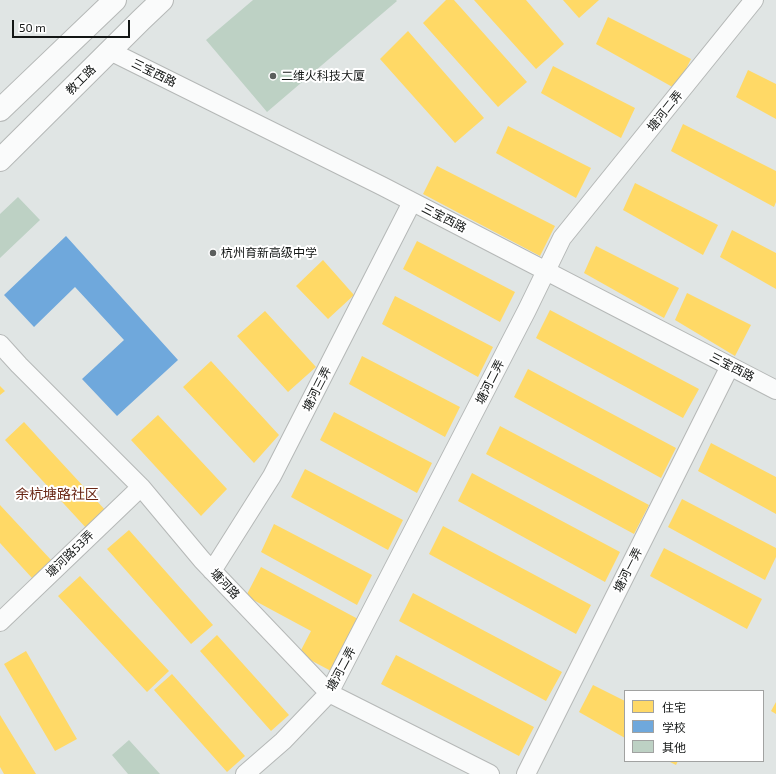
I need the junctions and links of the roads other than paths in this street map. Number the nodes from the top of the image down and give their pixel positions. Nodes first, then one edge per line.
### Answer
1 (115, 0) edge
2 (162, 0) edge
3 (754, 0) edge
4 (110, 51) junction
5 (0, 110) edge
6 (0, 160) edge
7 (412, 202) junction
8 (546, 271) junction
9 (0, 344) edge
10 (730, 366) junction
11 (776, 390) edge
12 (141, 487) junction
13 (212, 571) junction
14 (0, 622) edge
15 (330, 693) junction
16 (245, 774) edge
17 (490, 774) edge
18 (526, 774) edge

1 - 5 main road
2 - 4 main road, 教工路
3 - 8 street, 塘河二弄
4 - 6 main road, 教工路
4 - 7 street, 三宝西路
7 - 8 street, 三宝西路
7 - 13 street, 塘河三弄
8 - 10 street, 三宝西路
8 - 15 street, 塘河二弄
9 - 12 street, 塘河路
10 - 11 street, 三宝西路
10 - 18 street, 塘河一弄
12 - 13 street, 塘河路
12 - 14 street, 塘河路53弄
13 - 15 street, 塘河路
15 - 16 street, 塘河二弄
15 - 17 street, 塘河路

